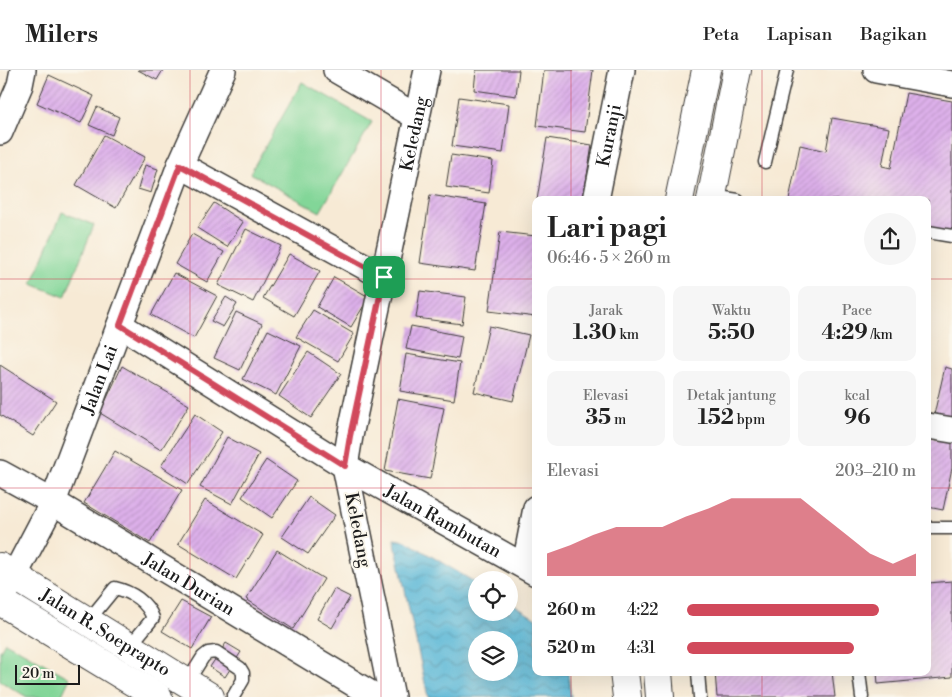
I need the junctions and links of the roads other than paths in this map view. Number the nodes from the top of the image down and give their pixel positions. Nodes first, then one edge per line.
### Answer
1 (23, 70) edge
2 (223, 70) edge
3 (336, 70) edge
4 (427, 70) edge
5 (622, 70) edge
6 (706, 70) edge
7 (737, 70) edge
8 (787, 70) edge
9 (876, 70) edge
10 (952, 84) edge
11 (417, 117) junction
12 (0, 132) edge
13 (765, 162) dead end
14 (180, 165) junction
15 (597, 196) edge
16 (680, 196) edge
17 (711, 196) edge
18 (931, 232) edge
19 (952, 236) edge
20 (384, 277) junction
21 (120, 325) junction
22 (931, 426) edge
23 (952, 430) edge
24 (345, 466) junction
25 (0, 473) edge
26 (53, 502) junction
27 (931, 528) edge
28 (952, 528) edge
29 (531, 569) edge
30 (7, 571) edge
31 (0, 601) edge
32 (88, 621) junction
33 (129, 647) junction
34 (624, 676) edge
35 (658, 676) edge
36 (698, 676) edge
37 (860, 676) edge
38 (186, 684) junction
39 (158, 697) edge
40 (210, 697) edge
41 (233, 697) edge
42 (376, 697) edge
43 (392, 697) edge
44 (627, 697) edge
45 (660, 697) edge
46 (700, 697) edge
47 (862, 697) edge

1 - 12 street
2 - 14 street, Jalan Lai
3 - 11 street
4 - 11 street, Keledang
5 - 15 street, Kuranji
6 - 16 main road
7 - 17 main road
8 - 13 lane
9 - 10 street
11 - 20 street, Keledang
14 - 20 street
14 - 21 street, Jalan Lai
18 - 19 lane
20 - 24 street, Keledang
21 - 24 street, Jalan Rambutan
21 - 26 street, Jalan Lai
22 - 23 street
24 - 29 street, Jalan Rambutan
24 - 43 street, Keledang
25 - 26 street, Jalan Durian
26 - 30 street, Jalan Lai
26 - 42 street, Jalan Durian
27 - 28 lane
30 - 31 street, Jalan Lai
30 - 32 main road, Jalan R. Soeprapto
31 - 39 main road, Jalan R. Soeprapto
32 - 33 main road, Jalan R. Soeprapto
32 - 33 lane
33 - 38 main road, Jalan R. Soeprapto
34 - 44 main road
35 - 45 main road
36 - 46 lane
37 - 47 lane
38 - 40 main road, Jalan R. Soeprapto
38 - 41 lane

